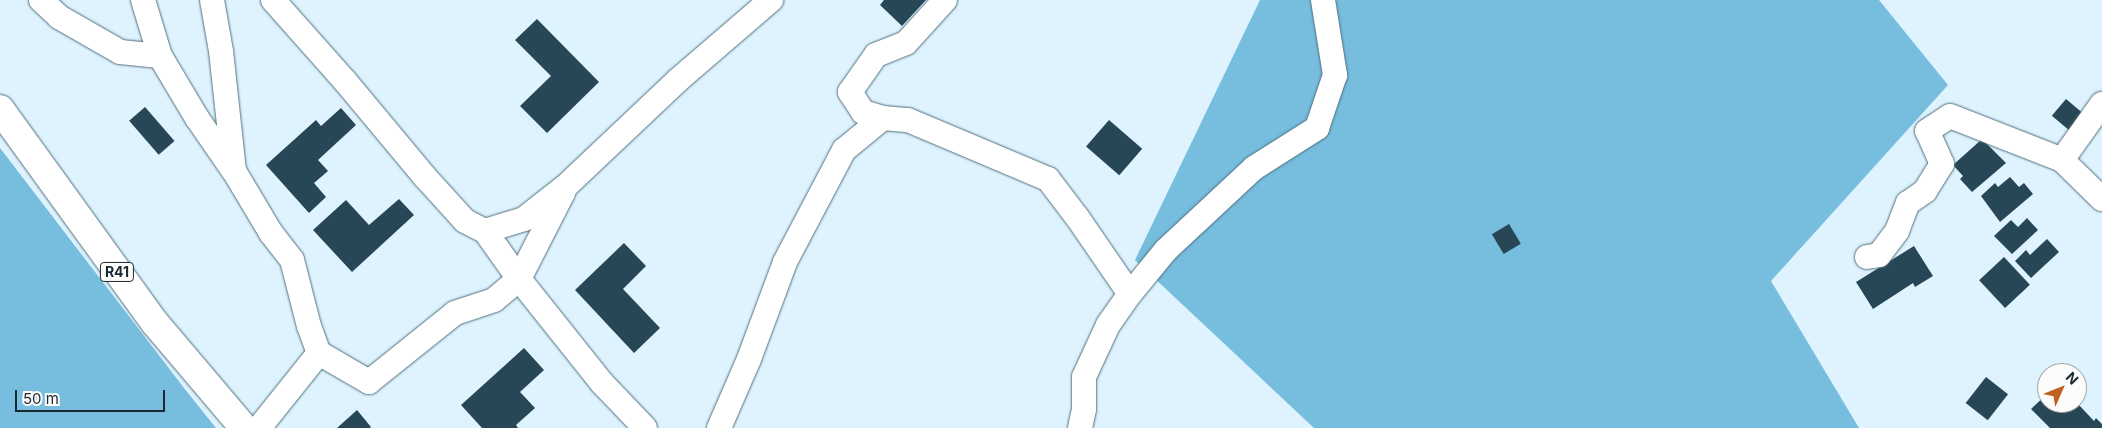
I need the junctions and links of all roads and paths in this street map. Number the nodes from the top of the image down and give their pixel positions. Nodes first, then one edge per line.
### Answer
1 (41, 0) edge
2 (143, 0) edge
3 (212, 0) edge
4 (273, 0) edge
5 (771, 0) edge
6 (944, 0) edge
7 (1323, 0) edge
8 (160, 56) junction
9 (2102, 104) edge
10 (0, 109) edge
11 (883, 118) junction
12 (2062, 160) junction
13 (234, 171) junction
14 (566, 186) junction
15 (2102, 199) edge
16 (485, 231) junction
17 (1867, 257) dead end
18 (519, 279) junction
19 (1130, 294) junction
20 (319, 353) junction
21 (244, 428) edge
22 (260, 428) edge
23 (645, 428) edge
24 (718, 428) edge
25 (1080, 428) edge

1 - 8 street
2 - 8 street
3 - 13 street
4 - 16 street
5 - 14 street
6 - 11 street
7 - 19 street
8 - 13 street
9 - 12 street
10 - 21 main road, R41
11 - 19 street
11 - 24 street
12 - 15 street
12 - 17 street
13 - 20 street
14 - 16 street
14 - 18 street
16 - 18 street
18 - 20 street
18 - 23 street
19 - 25 street
20 - 22 street

